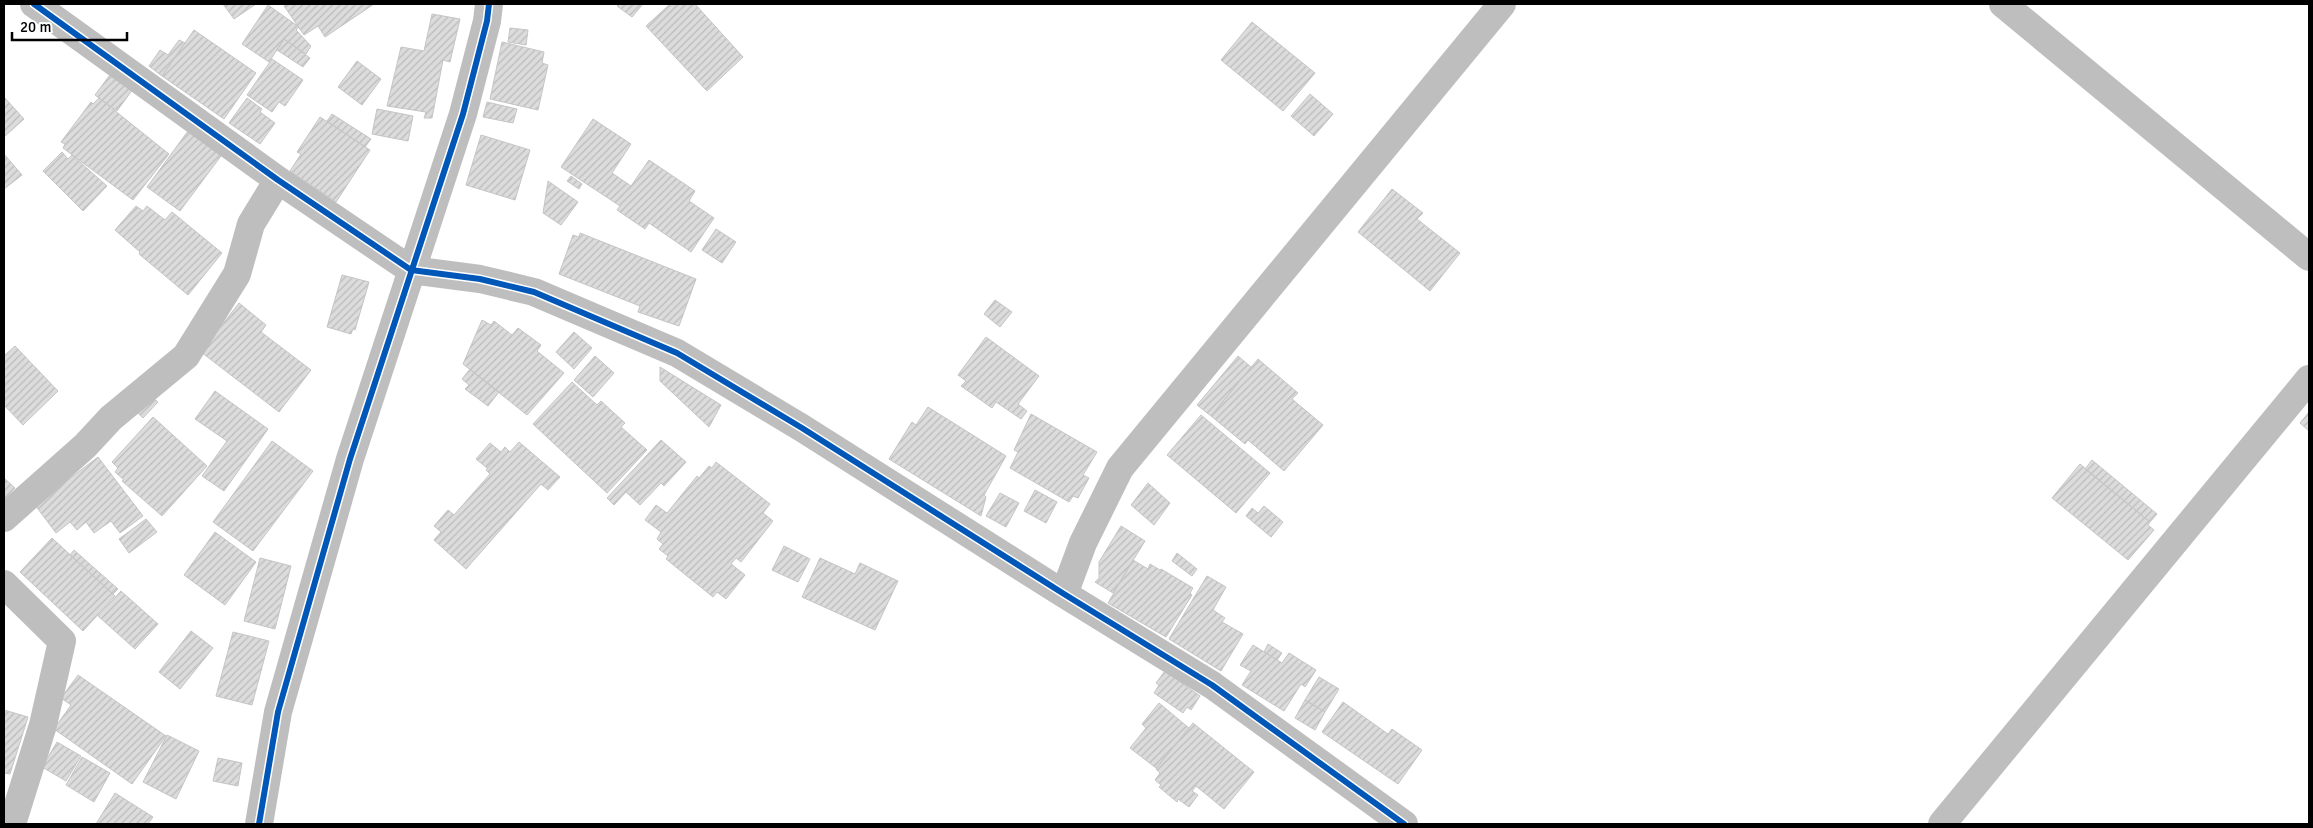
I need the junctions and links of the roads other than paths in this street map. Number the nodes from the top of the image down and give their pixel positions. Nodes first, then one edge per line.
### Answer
1 (34, 4) edge
2 (489, 4) edge
3 (1502, 4) edge
4 (2003, 4) edge
5 (278, 180) junction
6 (2309, 257) edge
7 (411, 270) junction
8 (2309, 379) edge
9 (4, 518) edge
10 (4, 584) edge
11 (1064, 594) junction
12 (12, 824) edge
13 (258, 824) edge
14 (1404, 824) edge
15 (1942, 824) edge

1 - 5 street
2 - 7 street
3 - 11 street
4 - 6 street
5 - 7 street
5 - 9 street
7 - 11 street
7 - 13 street
8 - 15 street
10 - 12 street
11 - 14 street

